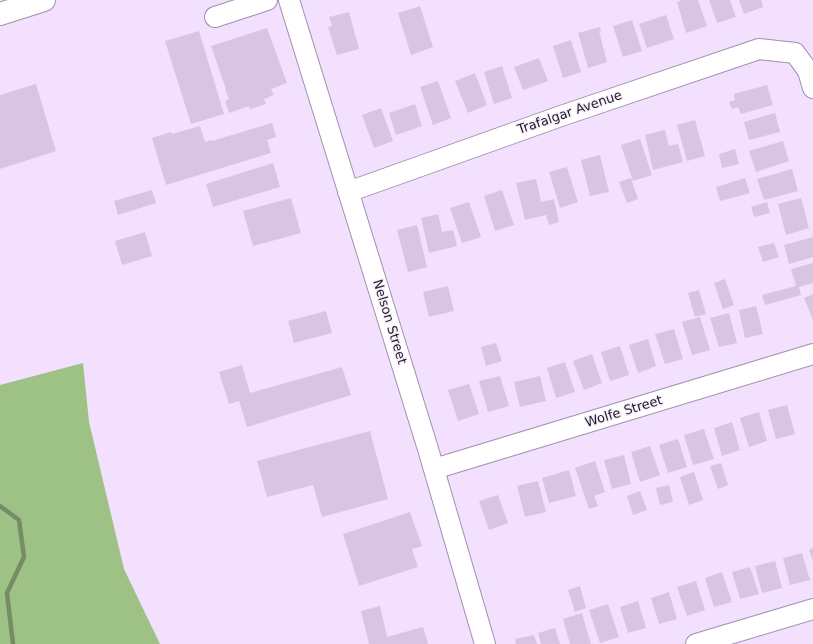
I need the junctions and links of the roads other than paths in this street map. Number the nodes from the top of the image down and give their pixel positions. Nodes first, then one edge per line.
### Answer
1 (44, 0) edge
2 (267, 0) edge
3 (289, 0) edge
4 (0, 14) edge
5 (215, 17) dead end
6 (813, 88) edge
7 (348, 192) junction
8 (813, 354) edge
9 (434, 469) junction
10 (813, 609) edge
11 (485, 644) edge
12 (696, 644) edge

1 - 4 main road
2 - 5 street
3 - 7 street, Nelson Street
6 - 7 street, Trafalgar Avenue
7 - 9 street, Nelson Street
8 - 9 street, Wolfe Street
9 - 11 street, Nelson Street
10 - 12 street

